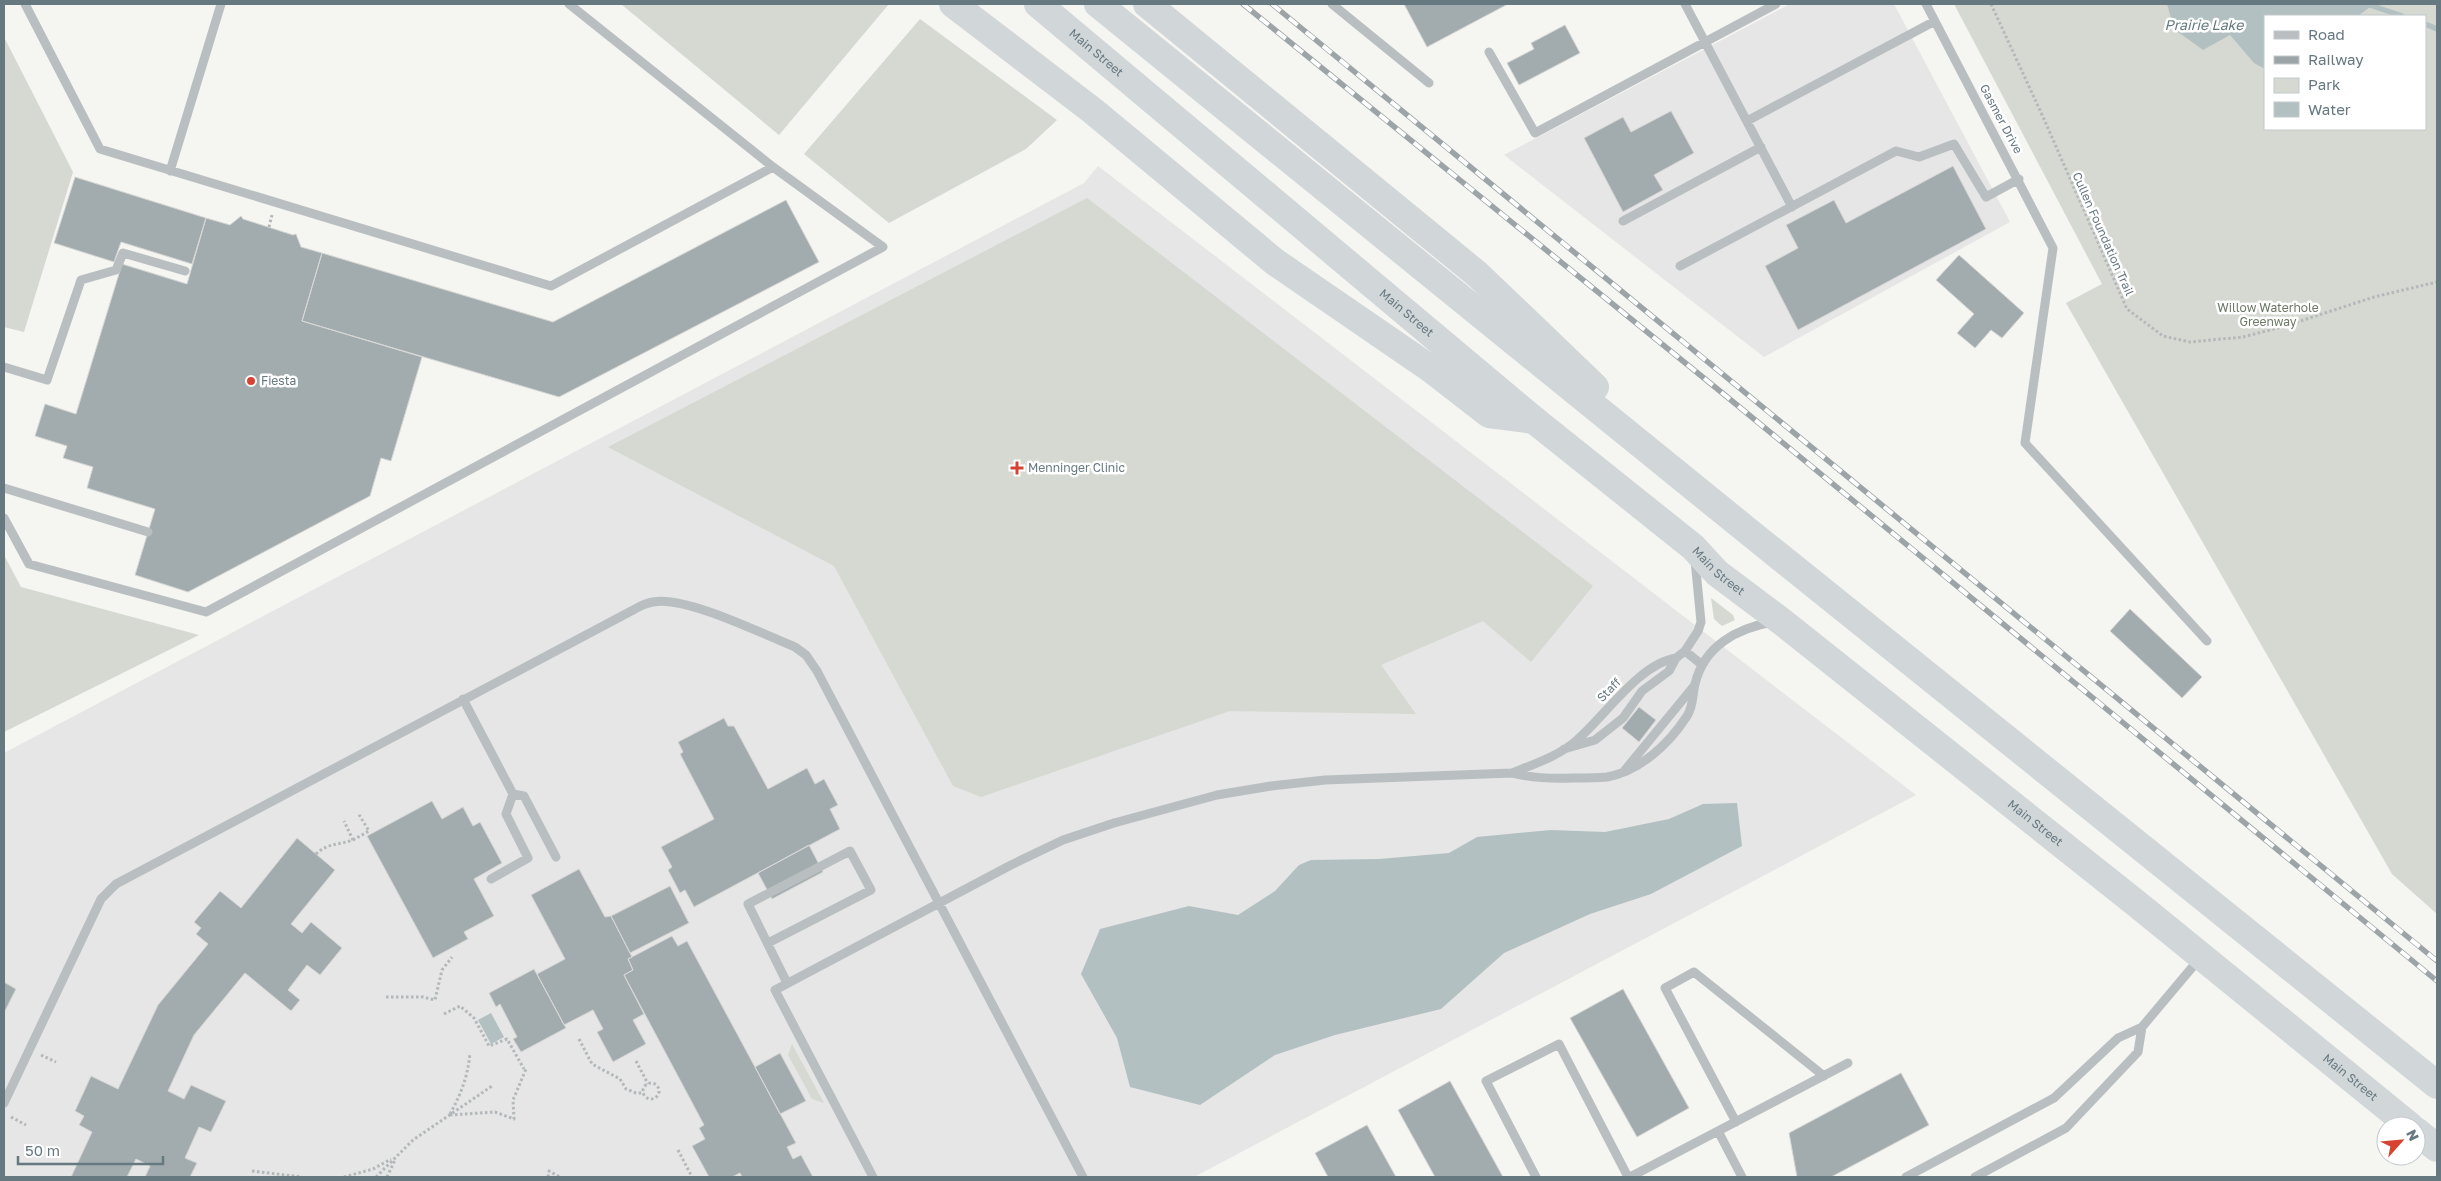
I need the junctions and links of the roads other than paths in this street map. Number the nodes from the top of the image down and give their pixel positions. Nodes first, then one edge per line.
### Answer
1 (25, 4) edge
2 (221, 4) edge
3 (569, 4) edge
4 (953, 4) edge
5 (1038, 4) edge
6 (1098, 4) edge
7 (1147, 4) edge
8 (1332, 4) edge
9 (1684, 4) edge
10 (1776, 4) edge
11 (1926, 4) edge
12 (1935, 21) junction
13 (1705, 42) junction
14 (1489, 52) dead end
15 (1429, 83) dead end
16 (1747, 121) junction
17 (1761, 148) junction
18 (774, 167) junction
19 (170, 171) junction
20 (2019, 179) junction
21 (1792, 207) junction
22 (1623, 221) dead end
23 (1680, 266) dead end
24 (185, 271) dead end
25 (4, 367) edge
26 (1534, 420) junction
27 (4, 488) edge
28 (4, 518) edge
29 (148, 532) dead end
30 (1748, 532) junction
31 (1693, 547) junction
32 (1781, 621) junction
33 (2207, 641) dead end
34 (1685, 651) junction
35 (1676, 658) junction
36 (1701, 664) junction
37 (1694, 686) junction
38 (463, 699) junction
39 (1564, 749) junction
40 (1625, 770) junction
41 (1512, 773) junction
42 (513, 794) junction
43 (556, 857) dead end
44 (491, 879) dead end
45 (939, 902) junction
46 (768, 943) junction
47 (2201, 956) junction
48 (787, 983) junction
49 (2142, 1027) junction
50 (1848, 1063) dead end
51 (1824, 1076) junction
52 (2437, 1085) edge
53 (4, 1103) edge
54 (2398, 1116) edge
55 (1736, 1122) junction
56 (1718, 1131) junction
57 (2426, 1139) edge
58 (2437, 1148) edge
59 (872, 1177) edge
60 (1083, 1177) edge
61 (1536, 1177) edge
62 (1629, 1177) edge
63 (1742, 1177) edge
64 (1906, 1177) edge
65 (1975, 1177) edge

1 - 19 street
2 - 19 street
3 - 18 street
4 - 26 highway
5 - 26 highway, Main Street
6 - 30 highway
7 - 30 highway
8 - 15 street
9 - 13 street
10 - 13 street
11 - 12 street, Gasmer Drive
12 - 16 street
12 - 20 street, Gasmer Drive
13 - 14 street
13 - 16 street
16 - 17 street
17 - 21 street
17 - 22 street
18 - 19 street
18 - 28 street
20 - 21 street
20 - 33 street, Gasmer Drive
21 - 23 street
24 - 25 street
26 - 31 highway, Main Street
27 - 29 street
30 - 52 highway
31 - 32 highway, Main Street
31 - 34 street
32 - 36 street
32 - 47 highway, Main Street
34 - 35 street
34 - 36 street
35 - 39 street, Staff
35 - 39 street
36 - 37 street
37 - 40 street
37 - 40 street
38 - 42 street
38 - 45 street
38 - 53 street
39 - 41 street
40 - 41 street
41 - 45 street
42 - 43 street
42 - 44 street
45 - 48 street
45 - 60 street
46 - 46 street
46 - 48 street
47 - 49 street
47 - 54 highway, Main Street
48 - 59 street
49 - 64 street
49 - 65 street
50 - 51 street
51 - 55 street
51 - 55 street
55 - 56 street
56 - 62 street
56 - 63 street
57 - 58 highway
61 - 62 street

